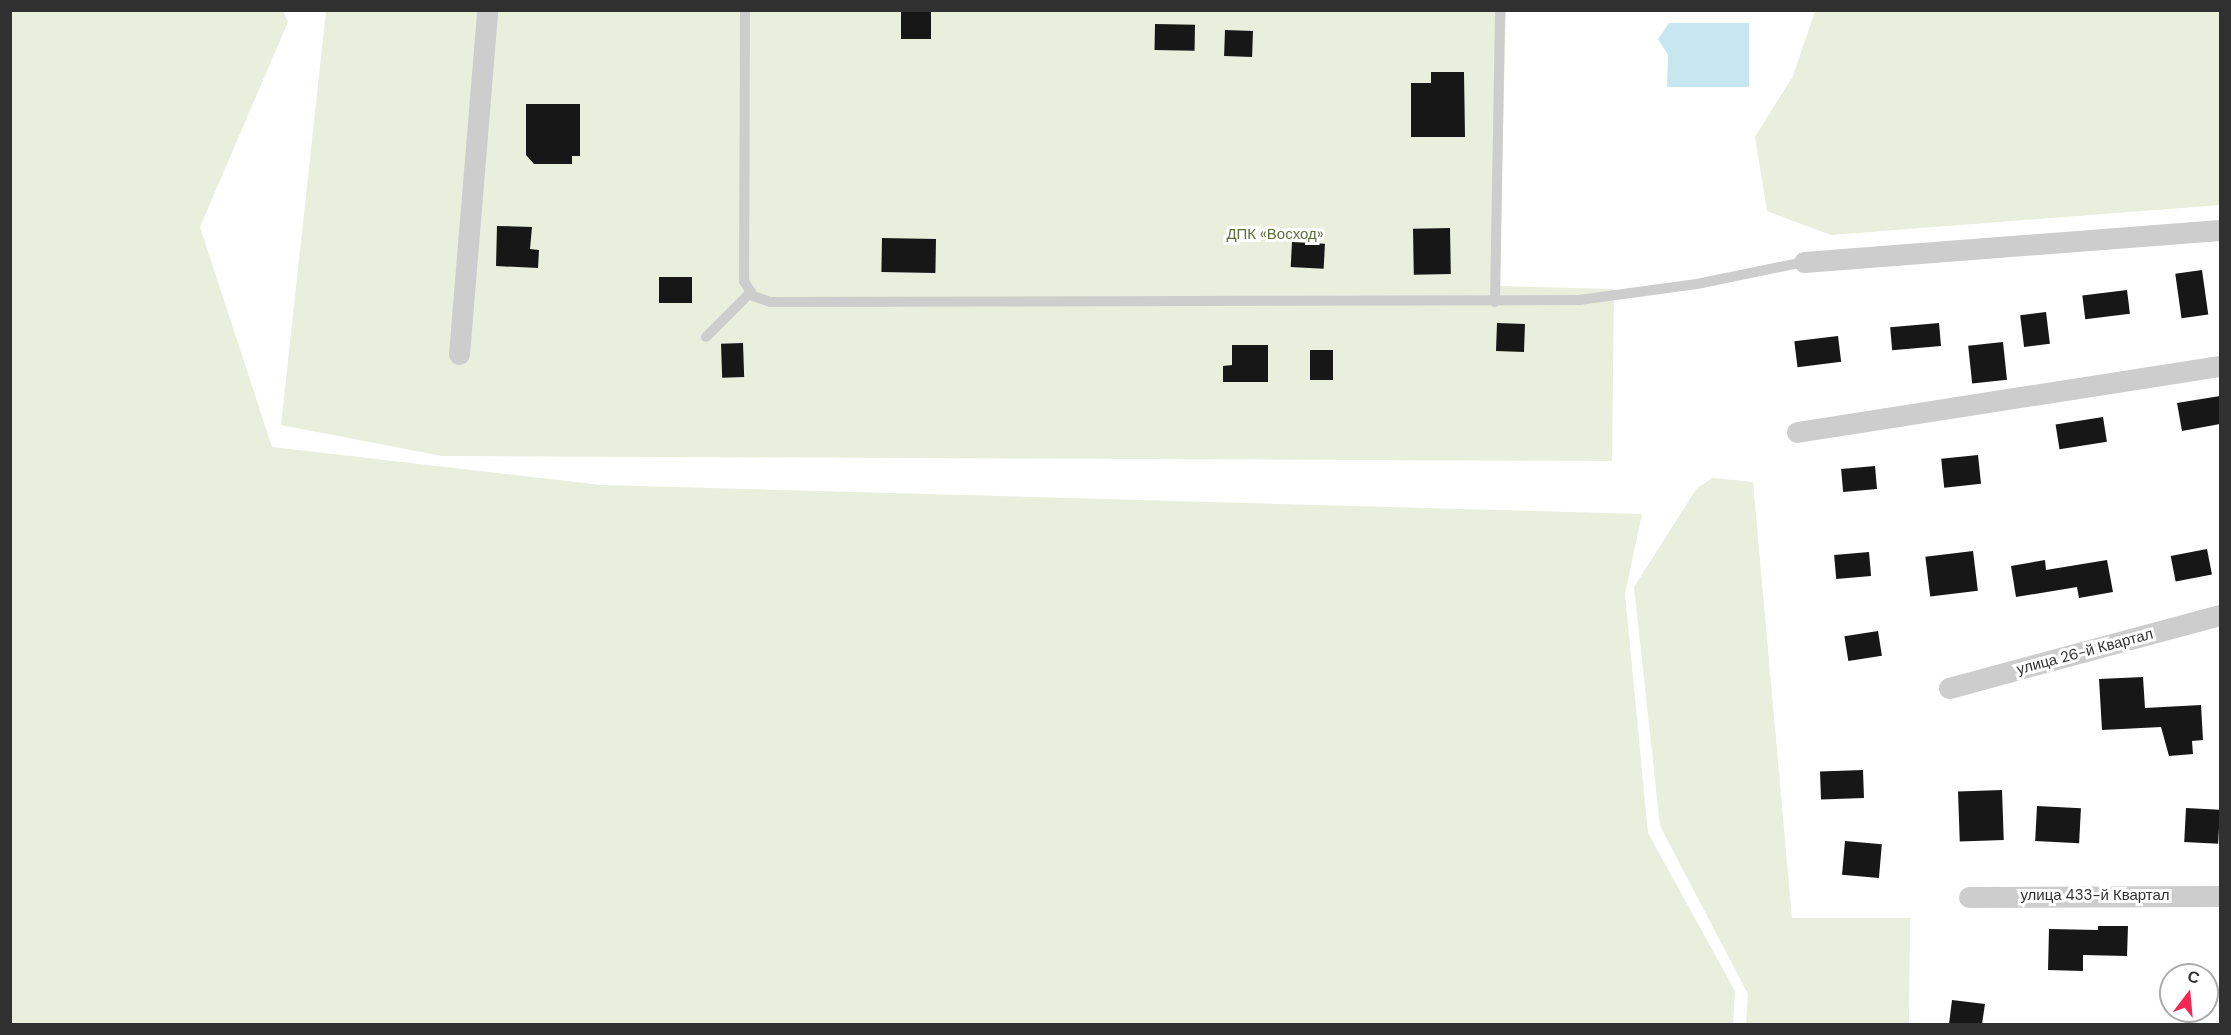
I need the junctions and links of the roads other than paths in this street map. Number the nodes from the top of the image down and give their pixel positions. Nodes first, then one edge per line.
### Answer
1 (486, 10) edge
2 (745, 10) edge
3 (1500, 10) edge
4 (2220, 230) edge
5 (1804, 262) joint
6 (751, 292) junction
7 (1495, 302) junction
8 (706, 337) dead end
9 (459, 354) dead end
10 (2220, 366) edge
11 (1797, 432) dead end
12 (2220, 615) edge
13 (1949, 688) dead end
14 (2220, 896) edge
15 (1969, 897) dead end

1 - 9 street
2 - 6 lane
3 - 7 lane
4 - 5 street
5 - 7 lane
6 - 7 lane
6 - 8 lane
10 - 11 street
12 - 13 street, улица 26-й Квартал
14 - 15 street, улица 433-й Квартал

